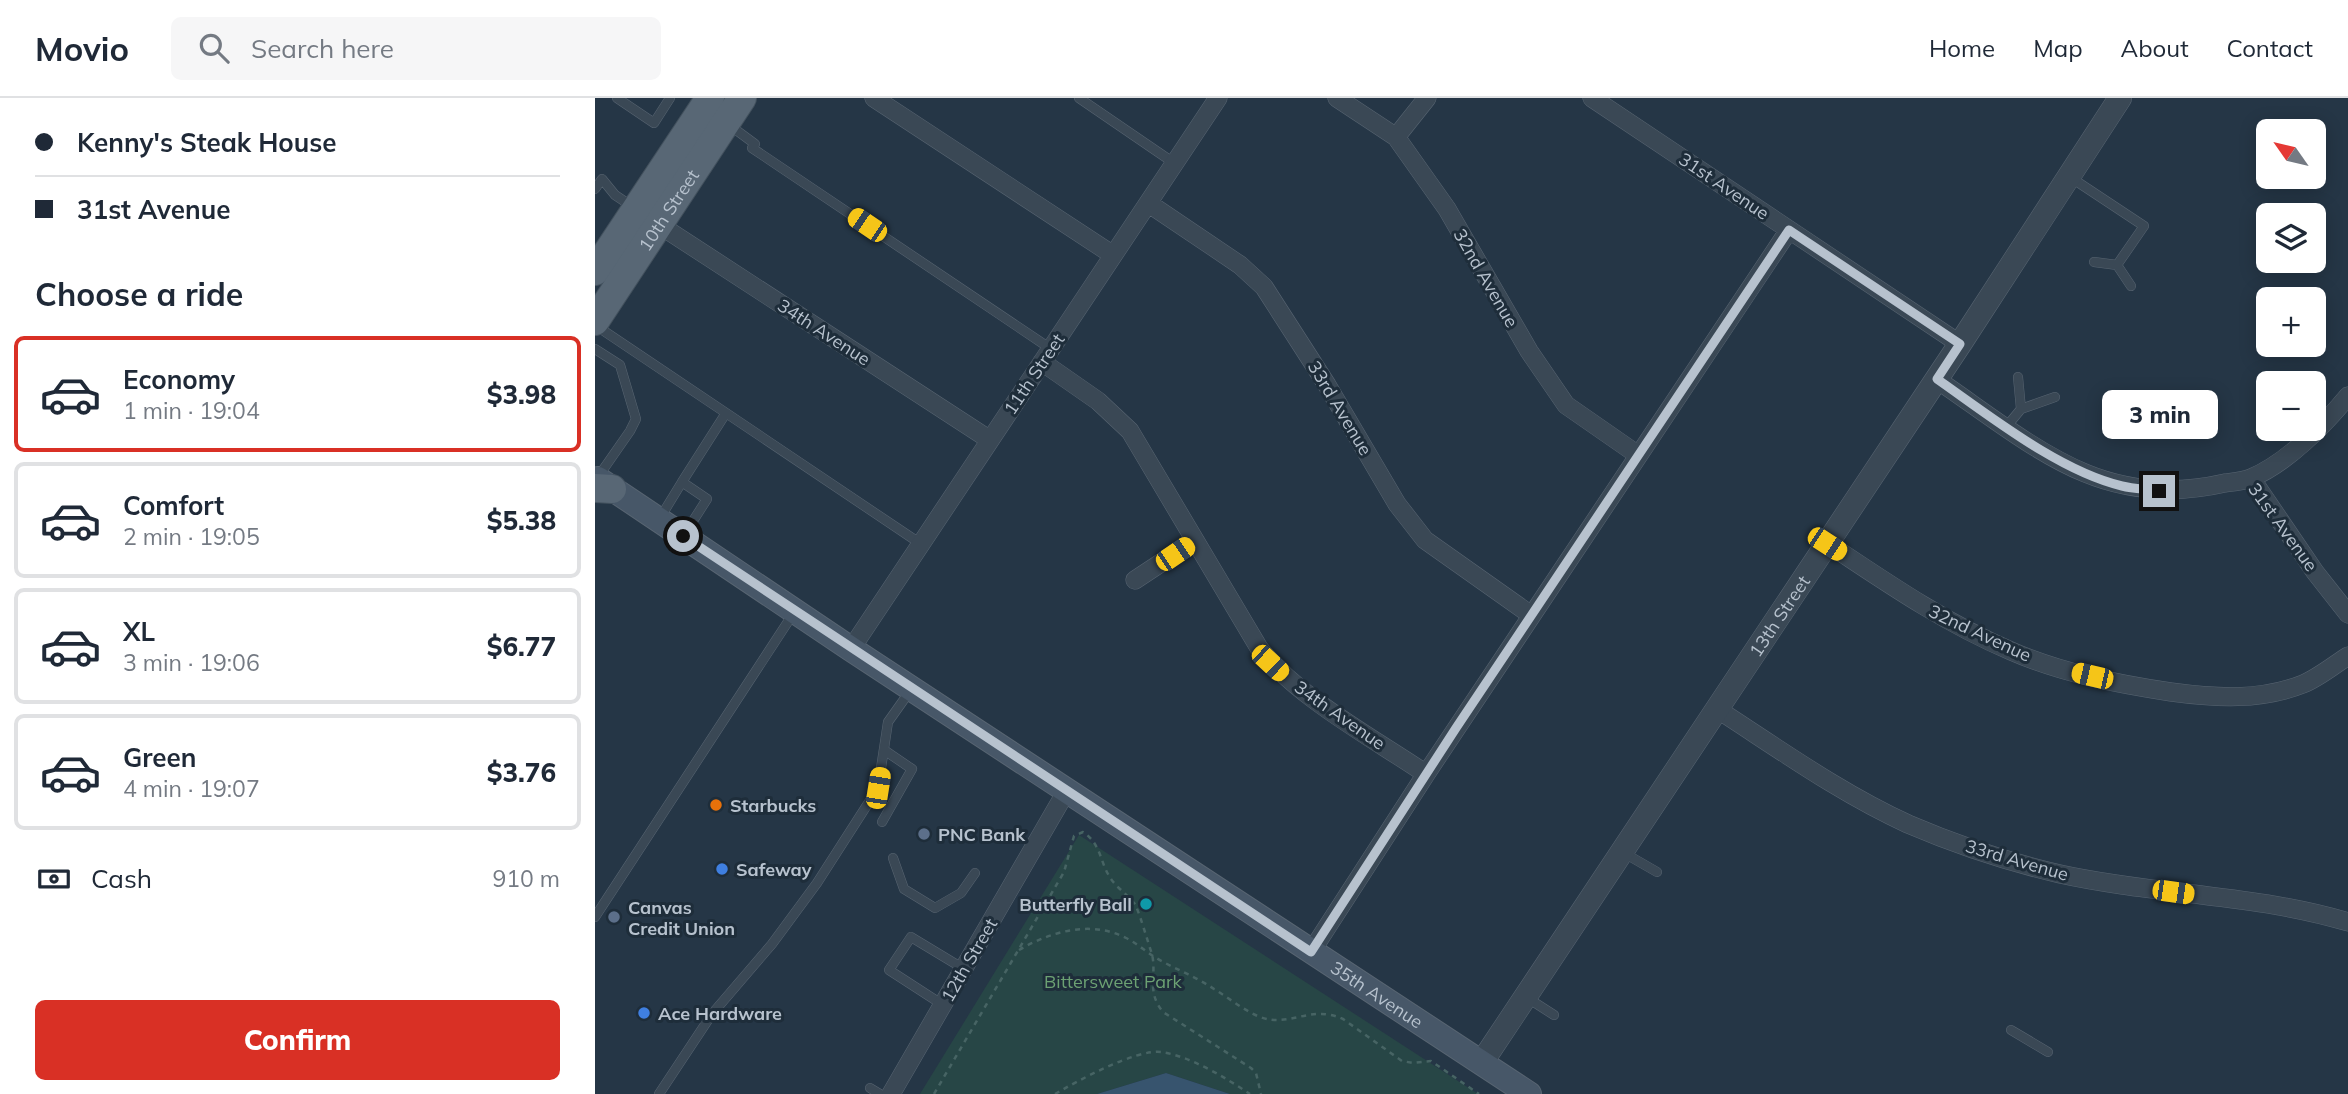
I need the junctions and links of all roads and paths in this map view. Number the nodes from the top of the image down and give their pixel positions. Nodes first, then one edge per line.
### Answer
1 (617, 98) edge
2 (670, 98) edge
3 (710, 98) edge
4 (742, 98) edge
5 (874, 98) edge
6 (1079, 98) edge
7 (1218, 98) edge
8 (1337, 98) edge
9 (1427, 98) edge
10 (1592, 98) edge
11 (2120, 98) edge
12 (727, 110) edge
13 (1396, 136) junction
14 (1174, 163) junction
15 (2069, 176) junction
16 (595, 189) edge
17 (1148, 203) junction
18 (647, 216) junction
19 (1789, 230) junction
20 (1113, 255) junction
21 (2094, 262) dead end
22 (2117, 265) junction
23 (595, 271) edge
24 (2131, 286) dead end
25 (595, 323) edge
26 (1960, 344) junction
27 (595, 349) edge
28 (1046, 355) junction
29 (2018, 377) dead end
30 (1937, 379) junction
31 (2348, 396) edge
32 (2055, 397) dead end
33 (2021, 409) junction
34 (726, 413) junction
35 (2007, 426) junction
36 (990, 440) junction
37 (1637, 455) junction
38 (2251, 478) junction
39 (683, 482) junction
40 (600, 484) edge
41 (658, 520) junction
42 (683, 536) junction
43 (1194, 541) junction
44 (921, 544) junction
45 (1827, 544) junction
46 (1135, 580) dead end
47 (795, 611) junction
48 (2348, 614) edge
49 (1531, 615) junction
50 (851, 649) junction
51 (2348, 656) edge
52 (911, 689) junction
53 (1717, 709) junction
54 (884, 750) junction
55 (1426, 774) junction
56 (1067, 790) junction
57 (882, 822) dead end
58 (1622, 852) junction
59 (893, 858) dead end
60 (1657, 872) dead end
61 (975, 873) dead end
62 (595, 917) edge
63 (2348, 922) edge
64 (1018, 951) junction
65 (1311, 952) junction
66 (1152, 956) junction
67 (964, 969) junction
68 (1526, 997) junction
69 (943, 1005) junction
70 (1554, 1015) dead end
71 (2011, 1030) dead end
72 (2048, 1052) dead end
73 (1482, 1062) junction
74 (870, 1088) dead end
75 (659, 1094) edge
76 (880, 1094) edge
77 (891, 1094) edge
78 (935, 1094) edge
79 (1055, 1094) edge
80 (1250, 1094) edge
81 (1261, 1094) edge
82 (1479, 1094) edge
83 (1529, 1094) edge

1 - 2 lane
3 - 18 main road, 10th Street
4 - 12 main road, 10th Street
5 - 20 street
6 - 14 lane
7 - 14 street, 11th Street
8 - 13 street, 32nd Avenue
9 - 13 street
10 - 19 street, 31st Avenue
11 - 15 street, 13th Street
12 - 18 main road, 10th Street
12 - 28 lane
13 - 37 street, 32nd Avenue
14 - 17 street, 11th Street
15 - 22 lane
15 - 26 street, 13th Street
16 - 18 lane
17 - 20 street, 11th Street
17 - 49 street, 33rd Avenue
18 - 23 main road, 10th Street
18 - 25 main road, 10th Street
18 - 36 street, 34th Avenue
19 - 26 street, 31st Avenue
19 - 37 street
20 - 28 street, 11th Street
21 - 22 lane
22 - 24 lane
25 - 34 lane
26 - 30 street, 13th Street
27 - 40 lane
28 - 36 street, 11th Street
28 - 43 street, 34th Avenue
29 - 33 lane
30 - 35 street, 31st Avenue
30 - 45 street, 13th Street
31 - 38 street
32 - 33 lane
33 - 35 lane
34 - 39 lane
34 - 44 lane
35 - 38 street, 31st Avenue
36 - 44 street, 11th Street
37 - 49 street
38 - 48 street, 31st Avenue
39 - 41 lane
39 - 42 lane
40 - 41 main road, 35th Avenue
41 - 42 main road, 35th Avenue
42 - 47 main road, 35th Avenue
43 - 46 street
43 - 55 street, 34th Avenue
44 - 50 street, 11th Street
45 - 51 street, 32nd Avenue
45 - 53 street, 13th Street
47 - 50 main road, 35th Avenue
47 - 62 lane
49 - 55 street
50 - 52 main road, 35th Avenue
52 - 54 lane
52 - 56 main road, 35th Avenue
53 - 58 street, 13th Street
53 - 63 street, 33rd Avenue
54 - 57 lane
54 - 75 lane
55 - 65 street
56 - 65 main road, 35th Avenue
56 - 67 street, 12th Street
58 - 60 lane
58 - 68 street, 13th Street
59 - 61 lane
64 - 66 path
64 - 66 path
64 - 78 path
65 - 73 main road, 35th Avenue
66 - 81 path
66 - 82 path
67 - 69 street, 12th Street
67 - 69 lane
68 - 70 lane
68 - 73 street, 13th Street
69 - 77 street, 12th Street
71 - 72 lane
73 - 83 main road, 35th Avenue
74 - 76 lane
79 - 80 path

